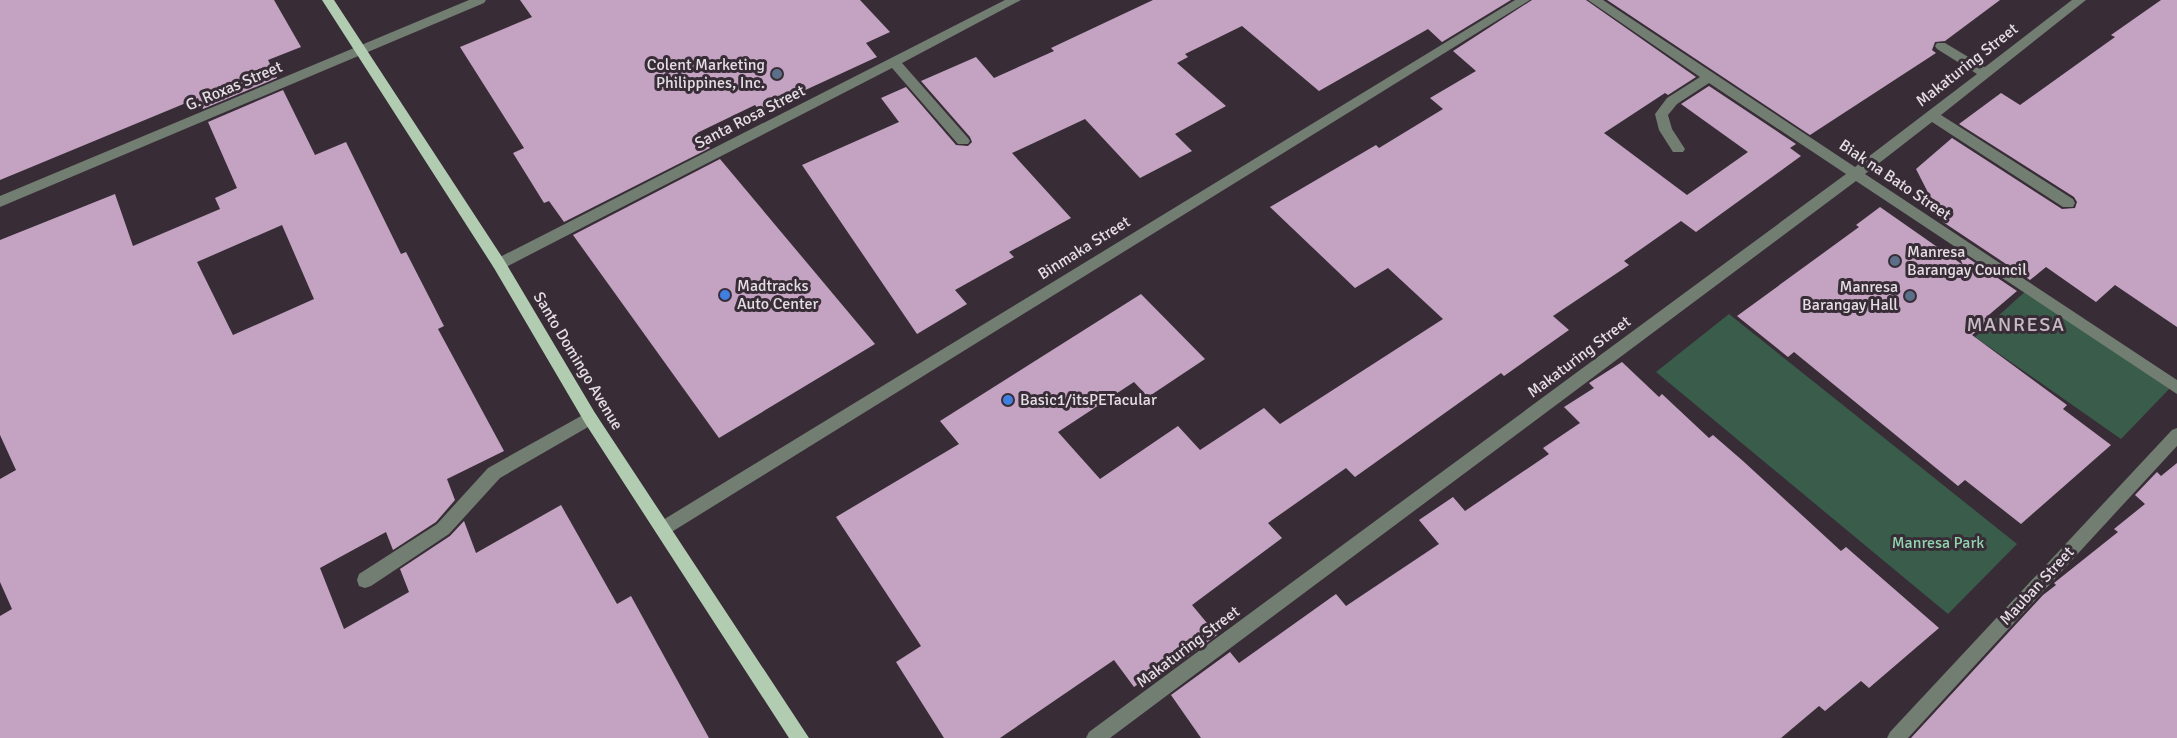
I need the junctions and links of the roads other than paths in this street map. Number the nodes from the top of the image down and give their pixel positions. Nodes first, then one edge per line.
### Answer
1 (328, 0) edge
2 (480, 0) edge
3 (1015, 0) edge
4 (1524, 0) edge
5 (1594, 0) edge
6 (2080, 0) edge
7 (1941, 46) dead end
8 (361, 51) junction
9 (894, 63) junction
10 (1985, 73) junction
11 (1709, 77) junction
12 (1932, 115) junction
13 (963, 141) dead end
14 (1678, 149) dead end
15 (1856, 174) junction
16 (0, 201) edge
17 (2068, 203) dead end
18 (500, 264) junction
19 (2177, 388) edge
20 (590, 418) junction
21 (2177, 435) edge
22 (664, 528) junction
23 (365, 580) dead end
24 (800, 738) edge
25 (1095, 738) edge
26 (1896, 738) edge

1 - 8 main road, Santo Domingo Avenue
2 - 8 street, G. Roxas Street
3 - 9 street, Santa Rosa Street
4 - 22 street, Binmaka Street
5 - 11 street, Biak na Bato Street
6 - 10 street, Makaturing Street
7 - 10 street
8 - 16 street, G. Roxas Street
8 - 18 main road, Santo Domingo Avenue
9 - 13 street
9 - 18 street, Santa Rosa Street
10 - 12 street, Makaturing Street
11 - 14 street
11 - 15 street, Biak na Bato Street
12 - 15 street, Makaturing Street
12 - 17 street
15 - 19 street, Biak na Bato Street
15 - 25 street, Makaturing Street
18 - 20 main road, Santo Domingo Avenue
20 - 22 main road, Santo Domingo Avenue
20 - 23 street
21 - 26 street, Mauban Street
22 - 24 main road, Santo Domingo Avenue

